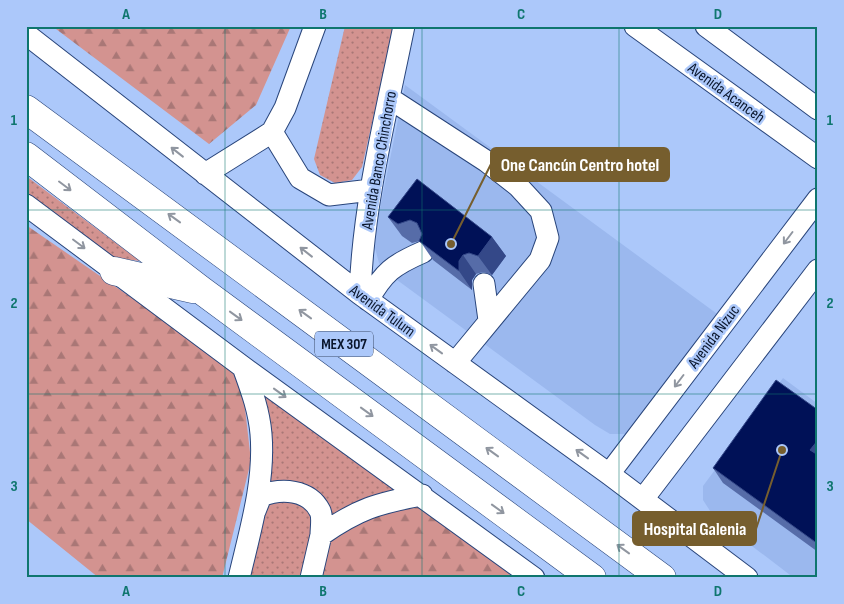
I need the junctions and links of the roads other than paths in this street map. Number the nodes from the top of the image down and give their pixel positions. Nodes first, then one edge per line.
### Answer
1 (315, 26) edge
2 (404, 26) edge
3 (635, 26) edge
4 (706, 26) edge
5 (26, 34) edge
6 (389, 98) junction
7 (26, 109) edge
8 (818, 109) edge
9 (272, 132) junction
10 (26, 156) edge
11 (818, 158) edge
12 (205, 174) junction
13 (370, 190) junction
14 (818, 199) edge
15 (26, 205) edge
16 (423, 252) edge
17 (818, 270) edge
18 (114, 271) junction
19 (484, 284) dead end
20 (201, 290) junction
21 (364, 297) junction
22 (489, 320) junction
23 (455, 363) junction
24 (243, 367) junction
25 (609, 474) junction
26 (422, 495) junction
27 (643, 499) junction
28 (254, 515) junction
29 (321, 535) junction
30 (239, 578) edge
31 (312, 578) edge
32 (534, 578) edge
33 (592, 578) edge
34 (662, 578) edge
35 (747, 578) edge

1 - 9 street
2 - 6 street, Avenida Banco Chinchorro
3 - 11 street, Avenida Acanceh
4 - 8 street
12 -> 5 street, Avenida Tulum
6 - 13 street, Avenida Banco Chinchorro
6 - 22 street
34 -> 7 main road, MEX 307
9 - 12 street
9 - 13 street
10 -> 20 main road, MEX 307
21 -> 12 street, Avenida Tulum
13 - 21 street, Avenida Banco Chinchorro
14 -> 25 street, Avenida Nizuc
15 -> 18 street
16 - 21 street
17 - 27 street
18 - 20 main road
18 - 24 street
19 - 22 street
20 -> 33 main road, MEX 307
23 -> 21 street, Avenida Tulum
22 - 23 street
25 -> 23 street, Avenida Tulum
24 -> 26 street
24 - 28 street
25 - 27 street, Avenida Tulum
26 - 29 street
26 - 32 street
27 - 35 street, Avenida Tulum
28 - 29 street
28 - 30 street
29 - 31 street

